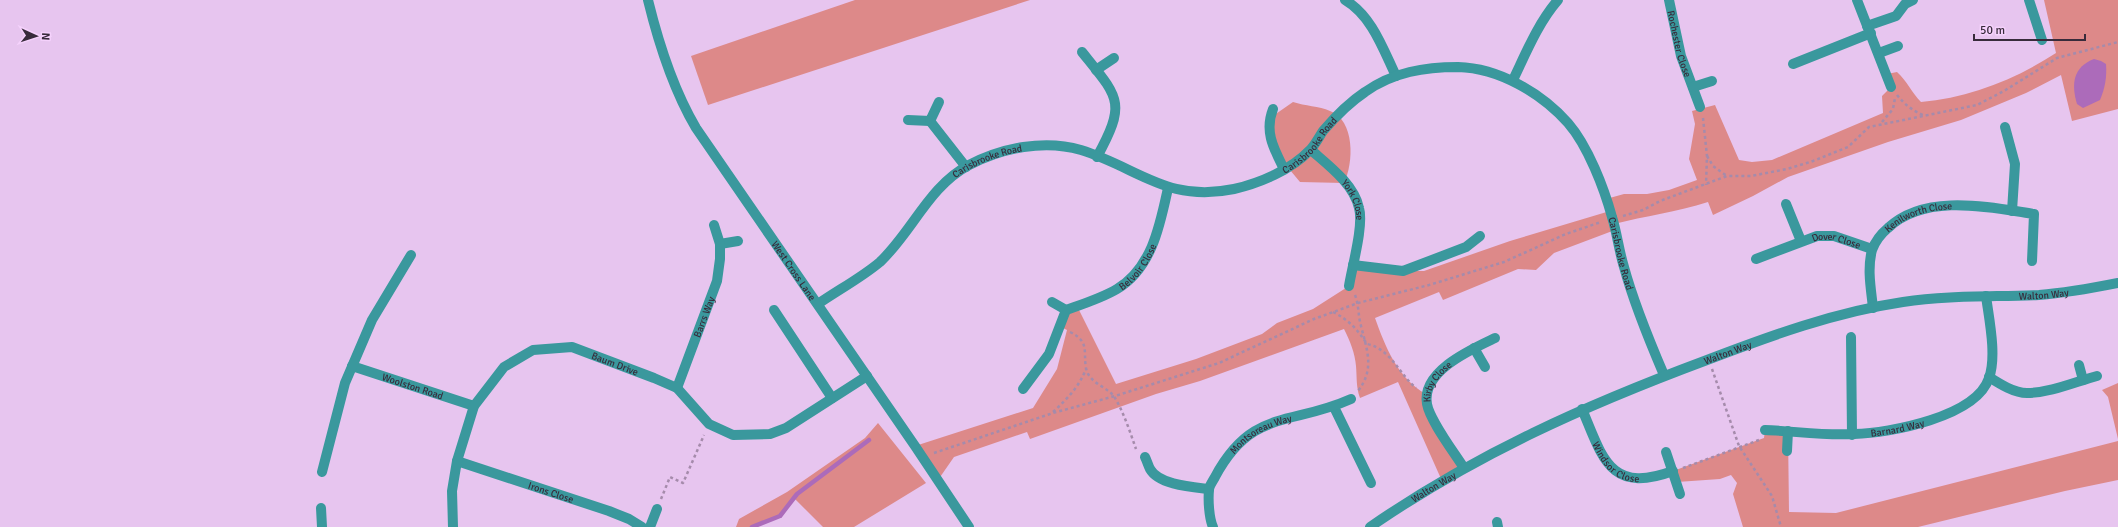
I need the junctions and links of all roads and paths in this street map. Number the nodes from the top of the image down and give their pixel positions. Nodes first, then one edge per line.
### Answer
1 (648, 0) edge
2 (1346, 0) edge
3 (1558, 0) edge
4 (1670, 0) edge
5 (1857, 0) edge
6 (1913, 0) edge
7 (2029, 0) edge
8 (1869, 30) junction
9 (2042, 40) dead end
10 (2118, 42) edge
11 (1898, 46) dead end
12 (1082, 52) dead end
13 (1879, 53) junction
14 (1114, 58) dead end
15 (1793, 64) dead end
16 (1096, 70) junction
17 (1396, 76) junction
18 (1512, 80) junction
19 (1712, 81) dead end
20 (1693, 87) junction
21 (1891, 87) junction
22 (939, 102) dead end
23 (1700, 107) joint
24 (1273, 109) dead end
25 (1925, 116) junction
26 (908, 120) dead end
27 (930, 121) junction
28 (1882, 123) junction
29 (2005, 127) dead end
30 (1311, 150) junction
31 (1707, 156) junction
32 (1097, 157) junction
33 (966, 167) junction
34 (1284, 169) junction
35 (1727, 176) junction
36 (1706, 185) junction
37 (1168, 188) junction
38 (1786, 204) dead end
39 (2012, 211) junction
40 (1613, 219) junction
41 (714, 225) dead end
42 (1480, 236) dead end
43 (738, 241) dead end
44 (1801, 242) junction
45 (720, 244) junction
46 (1872, 249) junction
47 (411, 255) dead end
48 (1756, 259) dead end
49 (2032, 261) dead end
50 (1353, 265) junction
51 (2118, 283) edge
52 (1349, 286) dead end
53 (1986, 296) junction
54 (1052, 302) dead end
55 (1358, 303) junction
56 (818, 304) junction
57 (1873, 308) junction
58 (774, 310) dead end
59 (1066, 310) junction
60 (1333, 312) junction
61 (1061, 327) junction
62 (1851, 337) dead end
63 (1495, 338) dead end
64 (1367, 344) junction
65 (1474, 348) junction
66 (1709, 359) junction
67 (2079, 365) dead end
68 (352, 366) junction
69 (1086, 368) junction
70 (1485, 368) dead end
71 (1664, 375) junction
72 (867, 376) junction
73 (2097, 376) dead end
74 (1989, 377) junction
75 (2083, 380) junction
76 (677, 388) junction
77 (1023, 388) dead end
78 (1426, 394) junction
79 (1115, 396) junction
80 (832, 398) junction
81 (1351, 399) joint
82 (474, 406) junction
83 (1334, 407) junction
84 (1582, 409) junction
85 (1053, 412) junction
86 (708, 424) junction
87 (1766, 430) joint
88 (1788, 431) junction
89 (1852, 434) junction
90 (1739, 446) junction
91 (1787, 451) dead end
92 (1666, 452) dead end
93 (920, 453) junction
94 (1145, 457) joint
95 (457, 462) junction
96 (1464, 468) junction
97 (1673, 471) junction
98 (322, 472) dead end
99 (1371, 482) dead end
100 (1209, 489) junction
101 (1680, 494) dead end
102 (321, 508) dead end
103 (657, 509) joint
104 (322, 527) edge
105 (453, 527) edge
106 (642, 527) edge
107 (650, 527) edge
108 (969, 527) edge
109 (1213, 527) edge
110 (1370, 527) edge
111 (1781, 527) edge

1 - 56 street, West Cross Lane
2 - 17 street
3 - 18 street
4 - 20 street, Rochester Close
5 - 8 street
6 - 8 street
7 - 9 street
8 - 13 street
8 - 15 street
10 - 25 path
11 - 13 street
12 - 16 street
13 - 21 street
14 - 16 street
16 - 32 street
17 - 18 street, Carisbrooke Road
17 - 30 street, Carisbrooke Road
18 - 40 street, Carisbrooke Road
19 - 20 street, Rochester Close
20 - 23 street, Rochester Close
21 - 25 path
21 - 28 path
22 - 27 street
23 - 31 path
24 - 34 street
25 - 28 path
26 - 27 street
27 - 33 street
28 - 35 path
29 - 39 street
30 - 34 street, Carisbrooke Road
30 - 50 street, York Close
31 - 35 path
31 - 36 path
32 - 33 street, Carisbrooke Road
32 - 37 street, Carisbrooke Road
33 - 56 street, Carisbrooke Road
34 - 37 street, Carisbrooke Road
35 - 36 path
36 - 40 path
37 - 59 street, Belvoir Close
38 - 44 street, Dover Close
39 - 46 street, Kenilworth Close
39 - 49 street, Kenilworth Close
40 - 55 path
40 - 71 street, Carisbrooke Road
41 - 45 street, Barrs Way
42 - 50 street
43 - 45 street
44 - 46 street, Dover Close
44 - 48 street, Dover Close
45 - 76 street, Barrs Way
46 - 57 street, Kenilworth Close
47 - 68 street
50 - 52 street, York Close
51 - 53 street, Walton Way
53 - 57 street, Walton Way
53 - 74 street, Barnard Way
54 - 59 street
55 - 60 path
55 - 64 path
56 - 72 street, West Cross Lane
57 - 66 street, Walton Way
58 - 80 street
59 - 61 street
60 - 64 path
60 - 79 path
61 - 69 path
61 - 77 street
62 - 89 street
63 - 65 street, Kirby Close
64 - 78 path
64 - 81 path
65 - 70 street
65 - 78 street, Kirby Close
66 - 71 street, Walton Way
66 - 90 path
67 - 75 street
68 - 82 street, Woolston Road
68 - 98 street
69 - 79 path
69 - 85 path
71 - 84 street, Walton Way
72 - 80 street, Baum Drive
72 - 93 street, West Cross Lane
73 - 75 street
74 - 75 street
74 - 89 street, Barnard Way
76 - 82 street, Baum Drive
76 - 86 street, Baum Drive
78 - 96 street, Kirby Close
79 - 85 path
79 - 94 path
80 - 86 street, Baum Drive
81 - 83 street, Montsoreau Way
82 - 95 street, Baum Drive
83 - 99 street
83 - 100 street, Montsoreau Way
84 - 96 street, Walton Way
84 - 97 street, Windsor Close
85 - 93 path
86 - 103 path
87 - 88 street, Barnard Way
87 - 90 path
88 - 89 street, Barnard Way
88 - 91 street
90 - 97 path
90 - 111 path
92 - 97 street
93 - 108 street, West Cross Lane
94 - 100 street
95 - 105 street, Baum Drive
95 - 106 street, Irons Close
96 - 110 street, Walton Way
97 - 101 street
100 - 109 street
102 - 104 street
103 - 107 street

